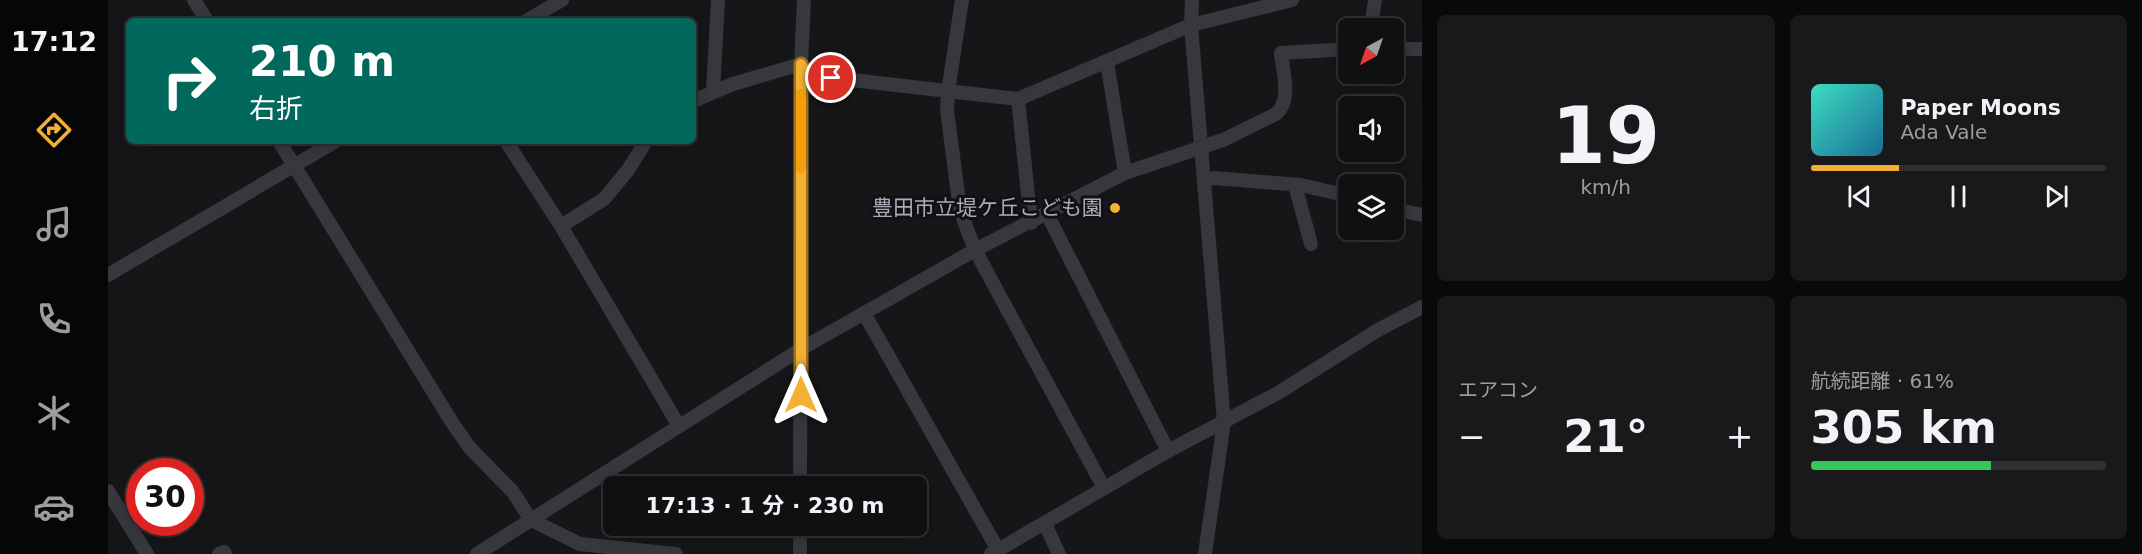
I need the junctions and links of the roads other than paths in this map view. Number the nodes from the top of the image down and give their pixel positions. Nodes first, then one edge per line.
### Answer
1 (194, 0) edge
2 (562, 0) edge
3 (718, 0) edge
4 (804, 0) edge
5 (962, 0) edge
6 (1192, 0) edge
7 (1292, 0) edge
8 (1375, 0) edge
9 (205, 18) edge
10 (531, 18) edge
11 (1372, 18) edge
12 (1191, 25) junction
13 (1404, 49) edge
14 (1422, 49) edge
15 (1338, 50) edge
16 (1107, 62) junction
17 (801, 64) junction
18 (713, 91) junction
19 (948, 92) junction
20 (696, 99) edge
21 (1018, 99) junction
22 (281, 144) edge
23 (331, 144) edge
24 (508, 144) edge
25 (644, 144) edge
26 (1200, 147) junction
27 (294, 167) junction
28 (1125, 173) junction
29 (1204, 180) junction
30 (1295, 185) junction
31 (1338, 194) edge
32 (1404, 211) edge
33 (1047, 214) junction
34 (1422, 215) edge
35 (1030, 223) junction
36 (561, 226) junction
37 (1311, 244) dead end
38 (975, 250) junction
39 (108, 275) edge
40 (1422, 307) edge
41 (864, 313) junction
42 (801, 349) junction
43 (1224, 422) junction
44 (679, 426) junction
45 (1168, 451) junction
46 (800, 476) edge
47 (1104, 488) junction
48 (108, 491) edge
49 (531, 520) junction
50 (1045, 524) junction
51 (800, 536) edge
52 (994, 552) edge
53 (147, 554) edge
54 (219, 554) edge
55 (225, 554) edge
56 (477, 554) edge
57 (676, 554) edge
58 (800, 554) edge
59 (1059, 554) edge
60 (1205, 554) edge

1 - 9 street
2 - 10 street
3 - 18 street
4 - 17 street
5 - 19 street
6 - 12 street
7 - 12 street
8 - 11 street
12 - 16 street
12 - 26 street
13 - 14 street
15 - 26 street
16 - 21 street
16 - 28 street
17 - 18 street
17 - 19 street
17 - 42 street
18 - 20 street
19 - 21 street
19 - 38 street
21 - 35 street
22 - 27 street
23 - 27 street
24 - 36 street
25 - 36 street
26 - 28 street
26 - 29 street
27 - 39 street
27 - 49 street
28 - 33 street
29 - 30 street
29 - 43 street
30 - 31 street
30 - 37 street
32 - 34 street
33 - 35 street
33 - 45 street
35 - 38 street
36 - 44 street
38 - 41 street
38 - 47 street
40 - 43 street
41 - 42 street
41 - 52 street
42 - 44 street
42 - 46 street
43 - 45 street
43 - 60 street
44 - 49 street
45 - 47 street
47 - 50 street
48 - 53 street
49 - 56 street
49 - 57 street
50 - 52 street
50 - 59 street
51 - 58 street
54 - 55 street

